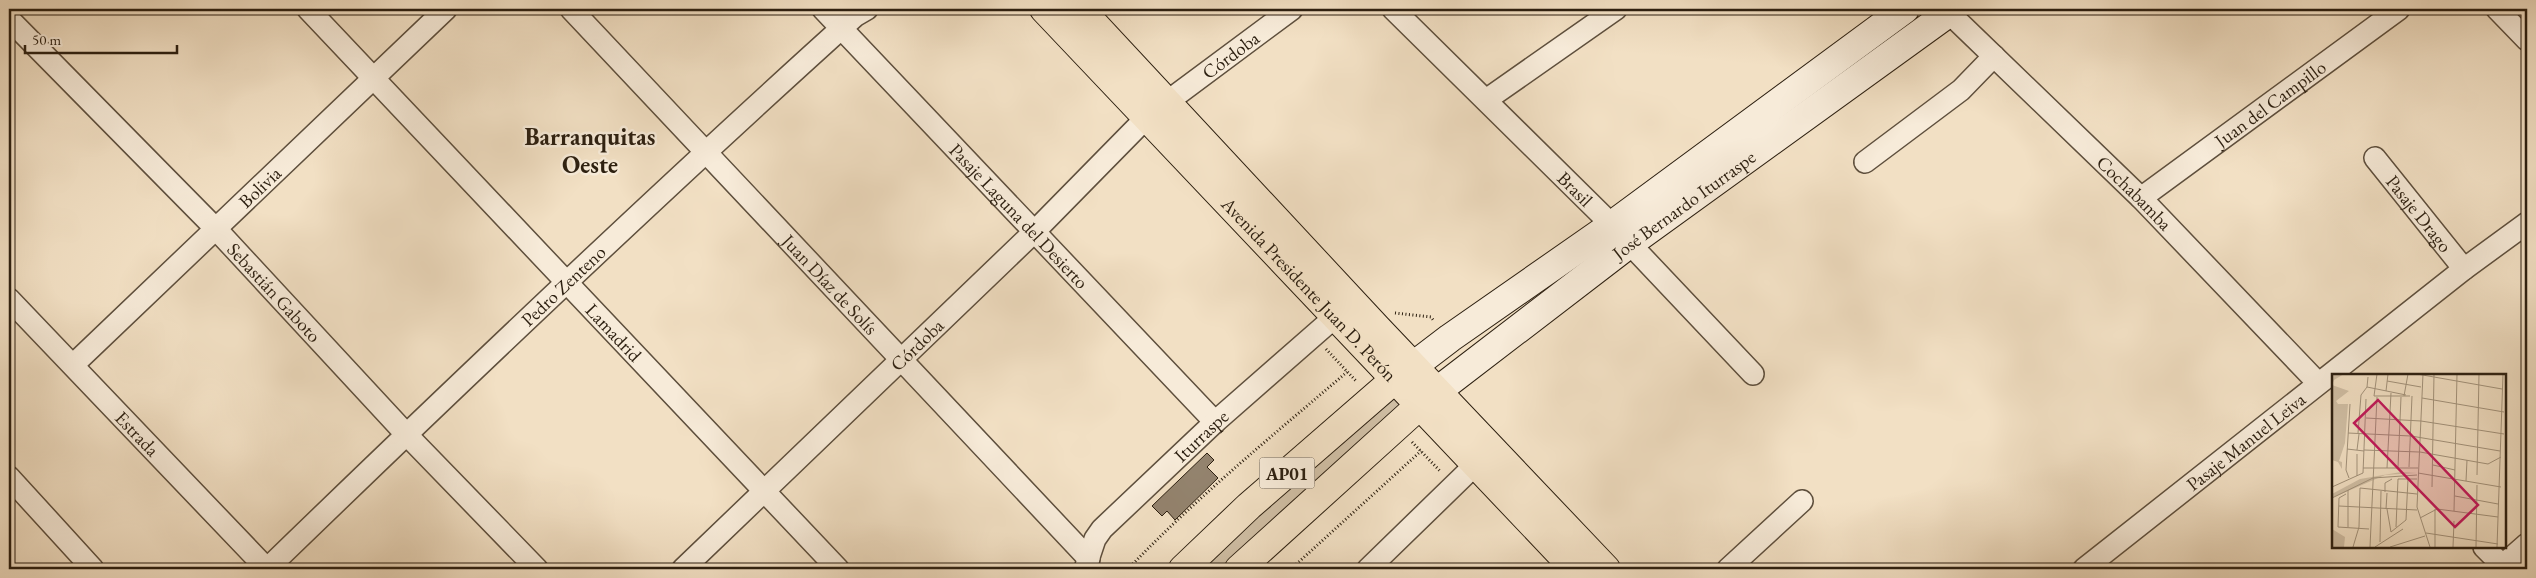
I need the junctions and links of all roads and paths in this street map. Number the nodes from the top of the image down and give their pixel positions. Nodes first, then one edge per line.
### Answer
1 (308, 9) edge
2 (446, 9) edge
3 (571, 9) edge
4 (823, 9) edge
5 (867, 9) edge
6 (1044, 9) edge
7 (1080, 9) edge
8 (1292, 9) edge
9 (1393, 9) edge
10 (1616, 9) edge
11 (1905, 9) edge
12 (2399, 9) edge
13 (2497, 9) edge
14 (1949, 10) edge
15 (9, 19) edge
16 (842, 29) junction
17 (2527, 40) edge
18 (1994, 56) junction
19 (372, 78) junction
20 (1486, 100) junction
21 (1158, 109) junction
22 (707, 151) junction
23 (2376, 158) dead end
24 (1865, 162) dead end
25 (2141, 198) junction
26 (2527, 223) edge
27 (216, 228) junction
28 (1034, 232) junction
29 (1621, 235) junction
30 (2464, 269) junction
31 (569, 283) junction
32 (9, 299) edge
33 (1336, 316) junction
34 (1377, 328) junction
35 (1314, 337) junction
36 (1450, 338) junction
37 (900, 359) junction
38 (73, 365) junction
39 (1347, 372) junction
40 (1404, 373) junction
41 (1753, 374) dead end
42 (2318, 383) junction
43 (1372, 398) junction
44 (1428, 398) junction
45 (1215, 422) junction
46 (1396, 424) junction
47 (406, 434) junction
48 (1421, 451) junction
49 (1476, 464) junction
50 (9, 477) edge
51 (1454, 485) junction
52 (763, 491) junction
53 (1802, 501) dead end
54 (2527, 544) edge
55 (2485, 548) edge
56 (1087, 564) edge
57 (2504, 567) edge
58 (93, 569) edge
59 (267, 569) edge
60 (537, 569) edge
61 (683, 569) edge
62 (838, 569) edge
63 (1128, 569) edge
64 (1183, 569) edge
65 (1239, 569) edge
66 (1291, 569) edge
67 (1368, 569) edge
68 (1575, 569) edge
69 (1606, 569) edge
70 (1728, 569) edge
71 (2084, 569) edge

1 - 19 street, Lamadrid
2 - 19 street, Bolivia
3 - 22 street, Juan Díaz de Solís
4 - 16 street, Pasaje Laguna del Desierto
5 - 16 street, Pedro Zenteno
6 - 21 main road, Avenida Presidente Juan D. Perón
7 - 21 main road, Avenida Presidente Juan D. Perón
8 - 21 street, Córdoba
9 - 20 street, Brasil
10 - 20 street
11 - 29 main road, José Bernardo Iturraspe
12 - 25 street, Juan del Campillo
13 - 17 street
14 - 18 street, Cochabamba
14 - 29 main road, José Bernardo Iturraspe
15 - 27 street, Sebastián Gaboto
16 - 22 street, Pedro Zenteno
16 - 28 street, Pasaje Laguna del Desierto
18 - 24 street
18 - 25 street, Cochabamba
19 - 27 street, Bolivia
19 - 31 street, Lamadrid
20 - 29 street, Brasil
21 - 28 street, Córdoba
21 - 33 main road, Avenida Presidente Juan D. Perón
21 - 34 main road, Avenida Presidente Juan D. Perón
22 - 31 street, Pedro Zenteno
22 - 37 street, Juan Díaz de Solís
23 - 30 street, Pasaje Drago
25 - 42 street, Cochabamba
26 - 30 street, Pasaje Manuel Leiva
27 - 38 street, Bolivia
27 - 47 street, Sebastián Gaboto
28 - 37 street, Córdoba
28 - 45 street, Pasaje Laguna del Desierto
29 - 36 main road, José Bernardo Iturraspe
29 - 41 street, Brasil
29 - 44 main road, José Bernardo Iturraspe
30 - 42 street, Pasaje Manuel Leiva
31 - 47 street, Pedro Zenteno
31 - 52 street, Lamadrid
32 - 38 street, Estrada
33 - 35 street, Iturraspe
33 - 40 main road, Avenida Presidente Juan D. Perón
34 - 36 path
34 - 40 main road, Avenida Presidente Juan D. Perón
35 - 39 path
35 - 45 street, Iturraspe
36 - 40 main road, José Bernardo Iturraspe
37 - 52 street, Córdoba
37 - 56 street, Juan Díaz de Solís
38 - 59 street, Estrada
39 - 43 path
39 - 63 path
40 - 43 main road, AP01
40 - 44 main road, Avenida Presidente Juan D. Perón
42 - 71 street, Pasaje Manuel Leiva
43 - 64 main road, AP01
44 - 46 main road, AP01
44 - 49 main road, Avenida Presidente Juan D. Perón
44 - 69 main road, Avenida Presidente Juan D. Perón
45 - 56 street, Iturraspe
46 - 48 path
46 - 65 main road, AP01
47 - 59 street, Pedro Zenteno
47 - 60 street, Sebastián Gaboto
48 - 51 path
48 - 66 path
49 - 51 street
49 - 68 main road, Avenida Presidente Juan D. Perón
50 - 58 street
51 - 67 street
52 - 61 street, Córdoba
52 - 62 street, Lamadrid
53 - 70 street
54 - 57 street
55 - 57 street

